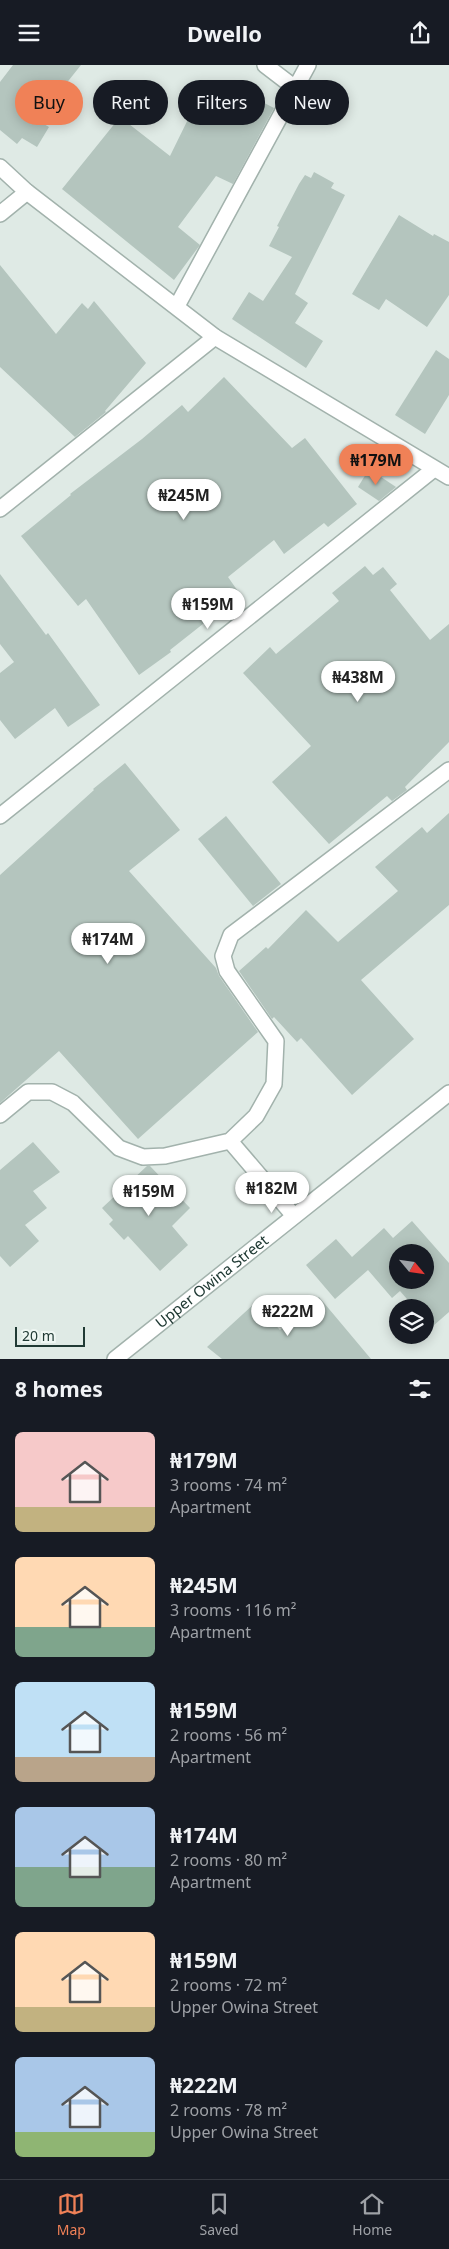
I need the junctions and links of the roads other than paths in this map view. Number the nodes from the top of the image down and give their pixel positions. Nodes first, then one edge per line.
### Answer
1 (265, 65) edge
2 (308, 65) edge
3 (285, 80) edge
4 (300, 80) edge
5 (276, 125) edge
6 (0, 167) edge
7 (27, 192) junction
8 (0, 214) edge
9 (176, 306) junction
10 (215, 337) junction
11 (434, 469) junction
12 (449, 477) edge
13 (0, 509) edge
14 (449, 770) edge
15 (0, 816) edge
16 (449, 1093) edge
17 (0, 1115) edge
18 (230, 1141) junction
19 (294, 1216) junction
20 (115, 1359) edge

1 - 3 street
2 - 4 street
5 - 9 street
6 - 7 street
7 - 8 street
7 - 9 street
9 - 10 street
10 - 11 street
10 - 13 street
11 - 12 street
11 - 15 street
14 - 18 street
16 - 19 street, Upper Owina Street
17 - 18 street
18 - 19 street
19 - 20 street, Upper Owina Street

